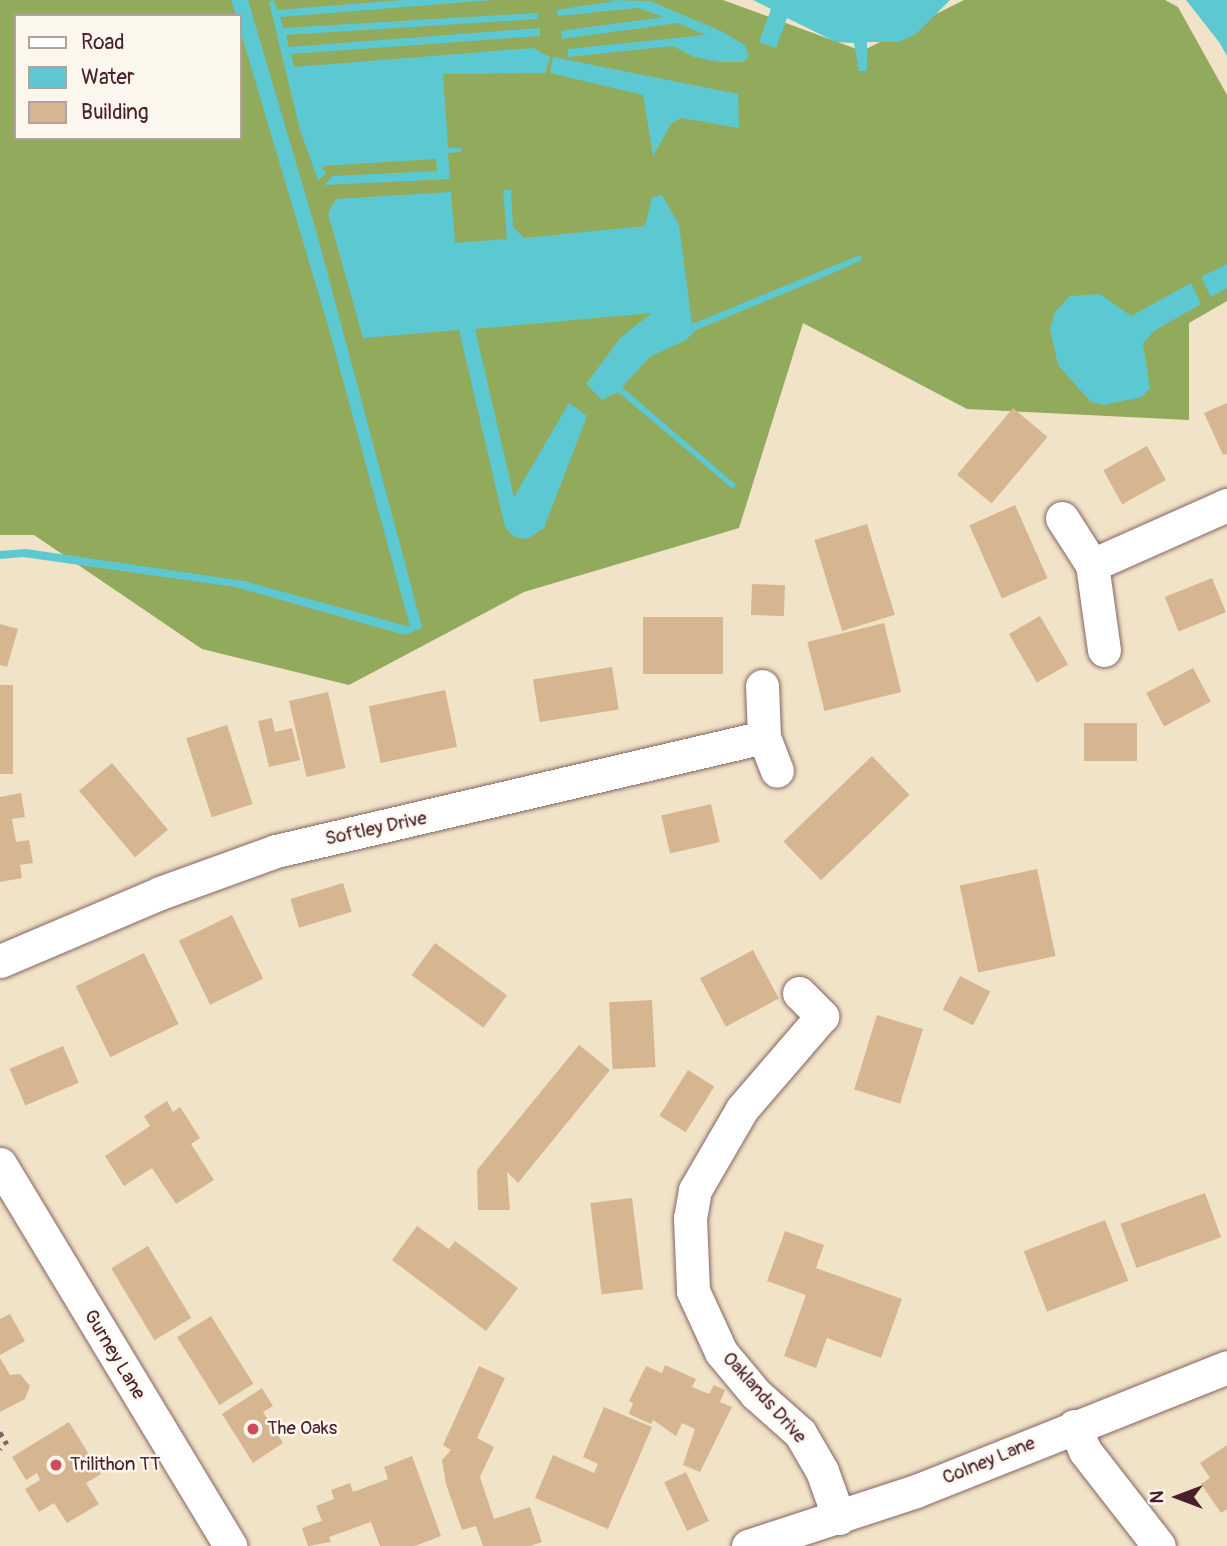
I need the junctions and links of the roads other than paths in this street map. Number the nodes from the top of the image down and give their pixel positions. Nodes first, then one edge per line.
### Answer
1 (1227, 505) edge
2 (1062, 518) dead end
3 (1092, 565) junction
4 (1104, 650) dead end
5 (762, 686) dead end
6 (764, 737) junction
7 (777, 771) dead end
8 (0, 961) edge
9 (799, 993) dead end
10 (0, 1164) edge
11 (1227, 1367) edge
12 (1074, 1426) junction
13 (839, 1518) junction
14 (230, 1546) edge
15 (748, 1546) edge
16 (1160, 1546) edge

1 - 3 street
2 - 3 street
3 - 4 street
5 - 6 street
6 - 7 street
6 - 8 street, Softley Drive
9 - 13 street, Oaklands Drive
10 - 14 street, Gurney Lane
11 - 12 street, Colney Lane
12 - 13 street, Colney Lane
12 - 16 street
13 - 15 street, Colney Lane

